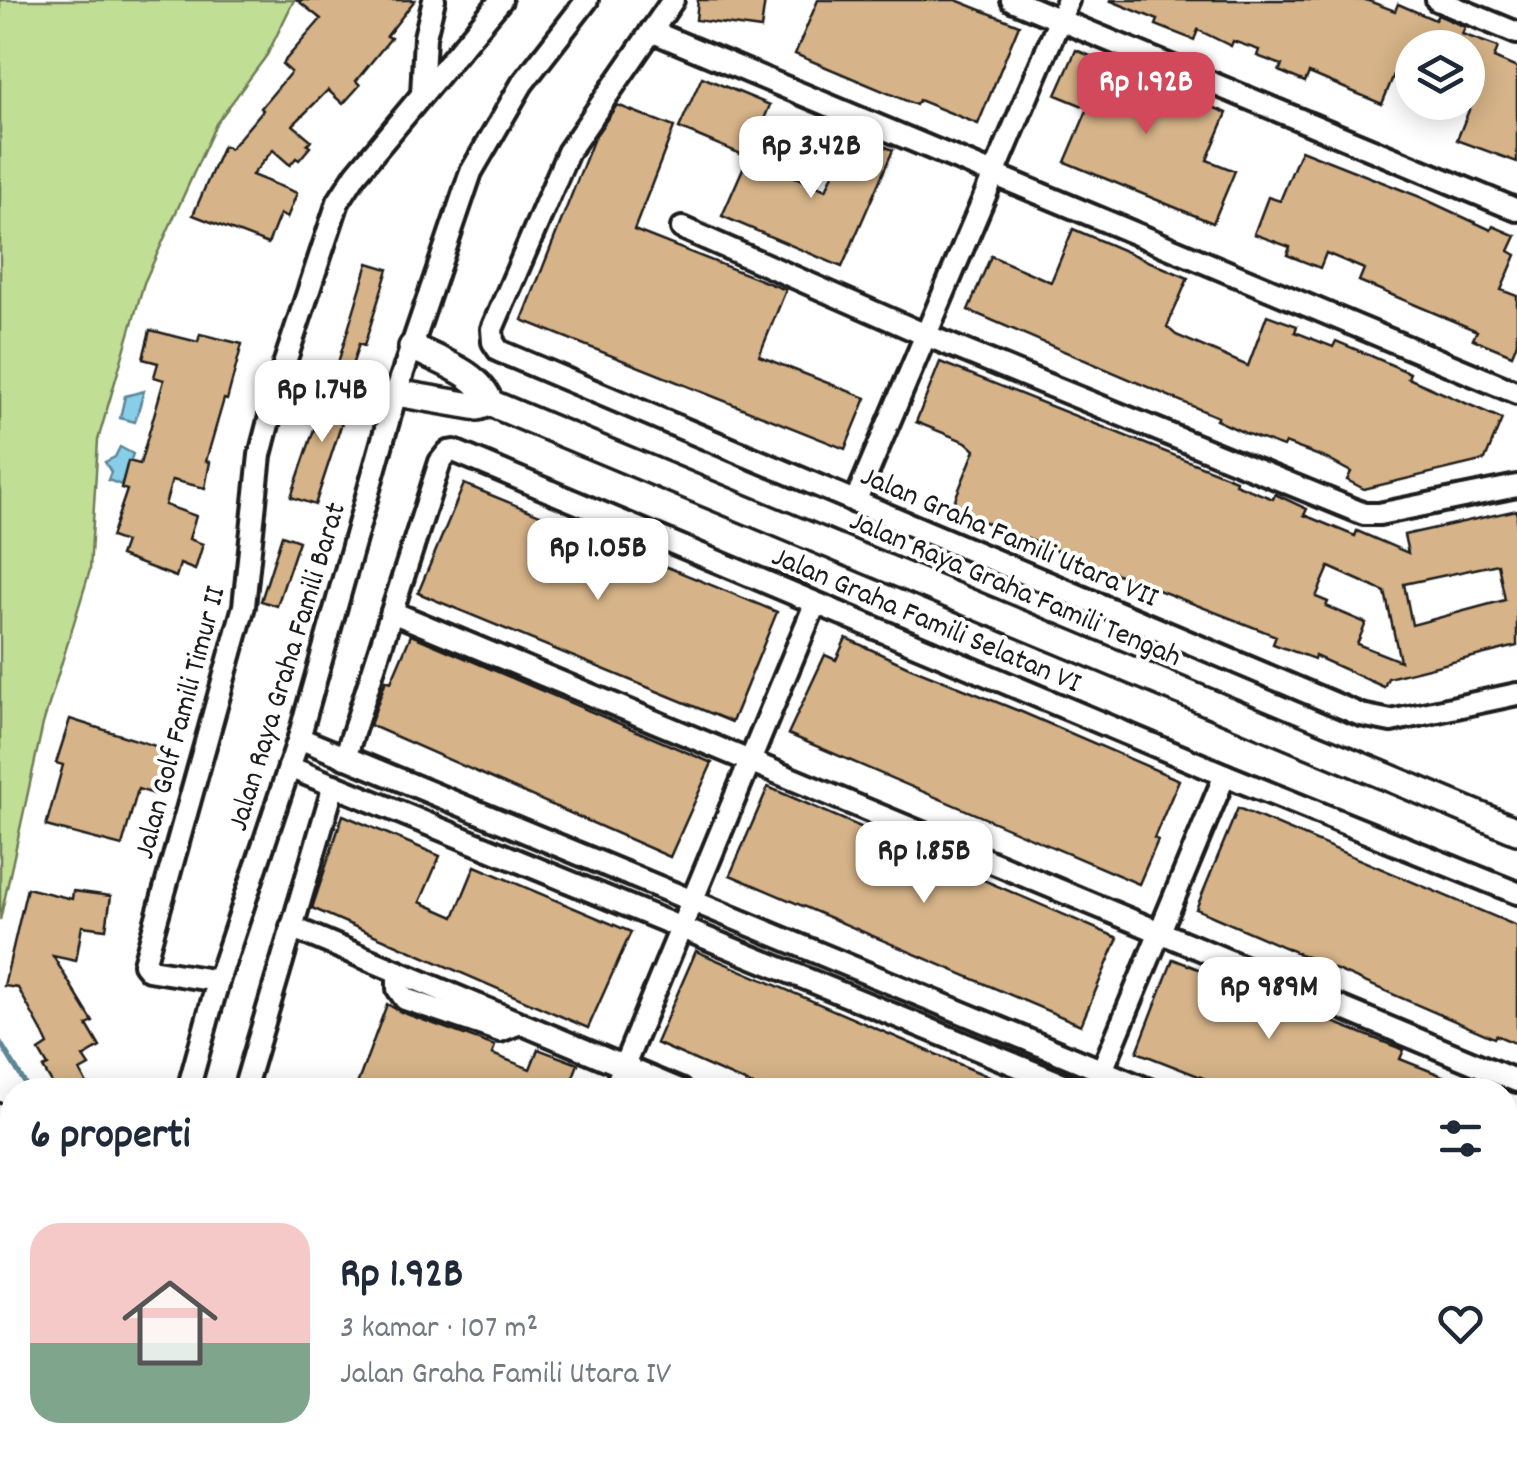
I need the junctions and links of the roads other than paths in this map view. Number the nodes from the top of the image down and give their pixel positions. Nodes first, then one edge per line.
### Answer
1 (434, 0) edge
2 (501, 0) edge
3 (588, 0) edge
4 (673, 0) edge
5 (1012, 0) edge
6 (1068, 0) edge
7 (1437, 0) edge
8 (1060, 20) junction
9 (651, 32) junction
10 (1517, 33) edge
11 (422, 94) junction
12 (994, 177) junction
13 (1517, 210) edge
14 (682, 228) dead end
15 (928, 336) junction
16 (412, 347) junction
17 (1517, 393) edge
18 (396, 394) junction
19 (490, 404) junction
20 (1517, 486) edge
21 (855, 502) junction
22 (815, 604) junction
23 (392, 612) junction
24 (1517, 694) edge
25 (299, 738) junction
26 (345, 758) junction
27 (750, 761) junction
28 (289, 767) junction
29 (1224, 775) junction
30 (334, 785) junction
31 (1517, 832) edge
32 (1517, 893) edge
33 (692, 901) junction
34 (292, 927) junction
35 (681, 927) junction
36 (1159, 932) junction
37 (218, 981) junction
38 (624, 1066) junction
39 (191, 1078) edge
40 (248, 1078) edge
41 (619, 1078) edge
42 (652, 1078) edge
43 (1048, 1078) edge
44 (1093, 1078) edge
45 (1099, 1078) edge
46 (1507, 1078) edge

1 - 11 street
2 - 11 street, Jalan Golf Famili Timur II
3 - 16 street, Jalan Raya Graha Famili Barat
4 - 9 street
5 - 8 street
6 - 8 street
7 - 10 street
8 - 12 street
8 - 13 street
9 - 12 street
9 - 21 street, Jalan Graha Famili Utara VII
11 - 37 street, Jalan Golf Famili Timur II
12 - 15 street
12 - 17 street
14 - 15 street
15 - 20 street
15 - 21 street
16 - 18 street, Jalan Raya Graha Famili Barat
16 - 19 street, Jalan Raya Graha Famili Tengah
18 - 19 street, Jalan Raya Graha Famili Tengah
18 - 25 street, Jalan Raya Graha Famili Barat
19 - 31 street, Jalan Raya Graha Famili Tengah
21 - 24 street, Jalan Graha Famili Utara VII
22 - 23 street, Jalan Graha Famili Selatan VI
22 - 27 street
22 - 29 street, Jalan Graha Famili Selatan VI
23 - 26 street, Jalan Graha Famili Selatan VI
23 - 27 street
25 - 26 street
25 - 28 street, Jalan Raya Graha Famili Barat
26 - 33 street
27 - 33 street
27 - 36 street
28 - 30 street
28 - 37 street, Jalan Raya Graha Famili Barat
29 - 32 street, Jalan Graha Famili Selatan VI
29 - 36 street
30 - 34 street
30 - 35 street
33 - 35 street
33 - 44 street
34 - 38 street
34 - 40 street
35 - 38 street
35 - 43 street
36 - 45 street
36 - 46 street
37 - 39 street, Jalan Raya Graha Famili Barat
38 - 41 street
38 - 42 street

